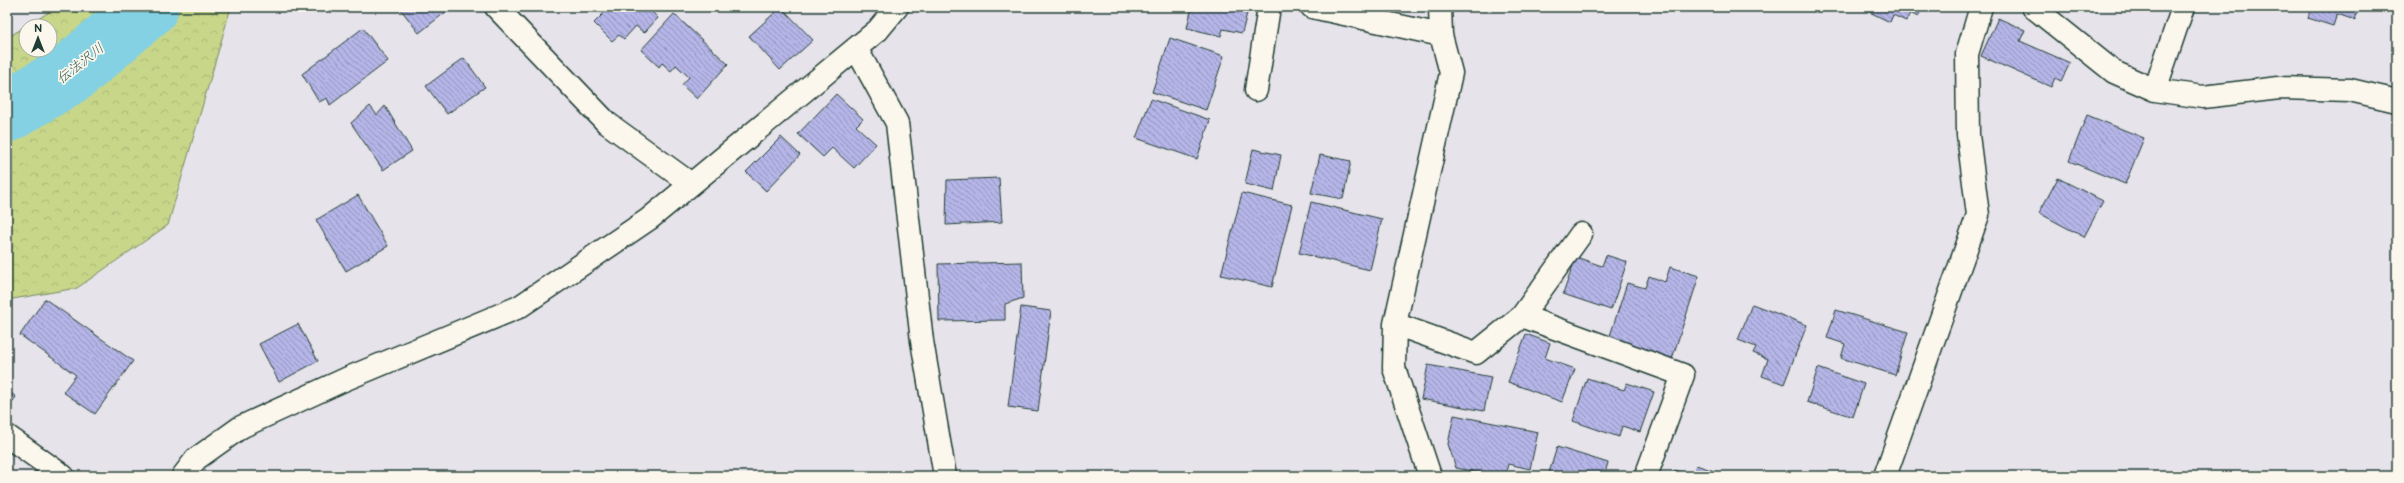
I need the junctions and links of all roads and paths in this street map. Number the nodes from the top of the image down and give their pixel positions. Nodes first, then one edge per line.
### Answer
1 (496, 7) edge
2 (896, 7) edge
3 (1269, 7) edge
4 (1312, 7) edge
5 (1440, 7) edge
6 (1981, 7) edge
7 (2033, 7) edge
8 (2183, 7) edge
9 (1441, 35) junction
10 (856, 48) junction
11 (1256, 90) dead end
12 (2155, 90) junction
13 (2397, 101) edge
14 (691, 184) junction
15 (1582, 234) dead end
16 (1522, 316) junction
17 (1395, 324) junction
18 (7, 436) edge
19 (63, 476) edge
20 (183, 476) edge
21 (945, 476) edge
22 (1430, 476) edge
23 (1646, 476) edge
24 (1885, 476) edge

1 - 14 street
2 - 10 street
3 - 11 street
4 - 9 street
5 - 9 street
6 - 24 street
7 - 12 street
8 - 12 street
9 - 17 street
10 - 14 street
10 - 21 street
12 - 13 street
14 - 20 street
15 - 16 street
16 - 17 street
16 - 23 street
17 - 22 street
18 - 19 street

